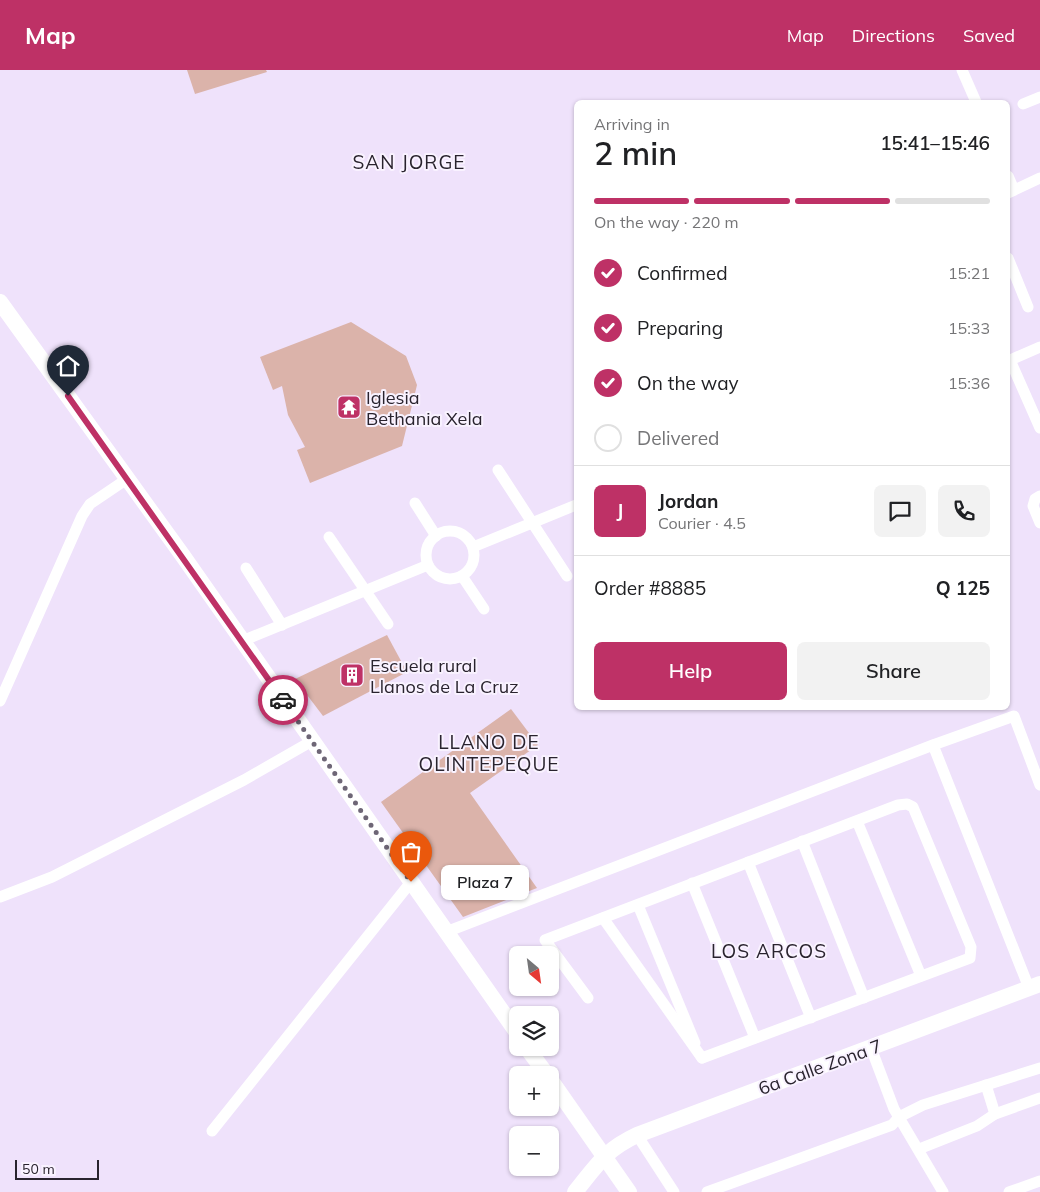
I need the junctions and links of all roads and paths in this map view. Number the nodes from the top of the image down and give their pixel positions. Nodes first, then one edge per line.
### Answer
1 (962, 70) edge
2 (1040, 97) edge
3 (975, 100) edge
4 (1024, 104) dead end
5 (1040, 178) edge
6 (1011, 191) edge
7 (1010, 263) edge
8 (0, 302) edge
9 (1028, 307) dead end
10 (1040, 346) edge
11 (1010, 361) edge
12 (1010, 363) edge
13 (1040, 428) edge
14 (498, 470) dead end
15 (127, 479) junction
16 (1040, 496) edge
17 (415, 503) dead end
18 (574, 506) edge
19 (533, 523) junction
20 (1040, 523) edge
21 (436, 536) junction
22 (329, 537) dead end
23 (473, 547) junction
24 (428, 565) junction
25 (246, 568) dead end
26 (462, 576) junction
27 (568, 576) dead end
28 (366, 590) junction
29 (484, 609) dead end
30 (388, 624) dead end
31 (282, 625) junction
32 (242, 641) junction
33 (0, 701) edge
34 (312, 741) junction
35 (933, 745) junction
36 (1040, 785) edge
37 (857, 821) junction
38 (802, 841) junction
39 (748, 862) junction
40 (411, 882) junction
41 (692, 883) junction
42 (0, 897) edge
43 (638, 905) junction
44 (603, 918) junction
45 (446, 932) junction
46 (921, 976) junction
47 (1035, 986) edge
48 (588, 998) dead end
49 (864, 998) junction
50 (811, 1018) junction
51 (509, 1021) edge
52 (755, 1038) junction
53 (871, 1048) junction
54 (702, 1058) junction
55 (1040, 1068) edge
56 (986, 1086) junction
57 (559, 1092) edge
58 (1040, 1098) edge
59 (994, 1114) junction
60 (899, 1116) junction
61 (212, 1131) dead end
62 (637, 1135) junction
63 (919, 1149) junction
64 (604, 1155) junction
65 (1040, 1181) edge
66 (575, 1192) edge
67 (630, 1192) edge
68 (674, 1192) edge
69 (707, 1192) edge
70 (943, 1192) edge
71 (1010, 1192) edge

1 - 3 street
2 - 4 street
5 - 6 street
7 - 9 street
8 - 15 main road
10 - 11 street
12 - 13 street
14 - 19 street
15 - 32 main road
15 - 33 street
16 - 20 street
17 - 21 street
18 - 19 street
19 - 23 street
19 - 27 street
21 - 23 street
21 - 24 street
22 - 28 street
23 - 26 street
24 - 26 street
24 - 28 street
25 - 31 street
26 - 29 street
28 - 30 street
28 - 31 street
31 - 32 street
32 - 34 main road
34 - 40 main road
34 - 42 street
35 - 36 street
35 - 45 street
35 - 47 street
37 - 38 street
37 - 46 street
37 - 46 street
38 - 39 street
38 - 49 street
39 - 41 street
39 - 50 street
40 - 45 main road
40 - 61 street
41 - 43 street
41 - 52 street
43 - 44 street
43 - 54 street
44 - 48 street
44 - 54 street
45 - 51 main road
46 - 49 street
47 - 53 main road, 6a Calle Zona 7
49 - 50 street
50 - 52 street
52 - 54 street
53 - 60 street
53 - 62 main road, 6a Calle Zona 7
55 - 56 street
56 - 59 street
56 - 60 street
57 - 64 main road
58 - 59 street
59 - 63 street
60 - 63 street
60 - 69 street
62 - 64 main road, 6a Calle Zona 7
62 - 68 street
63 - 70 street
64 - 66 main road, 6a Calle Zona 7
64 - 67 main road
65 - 71 street

